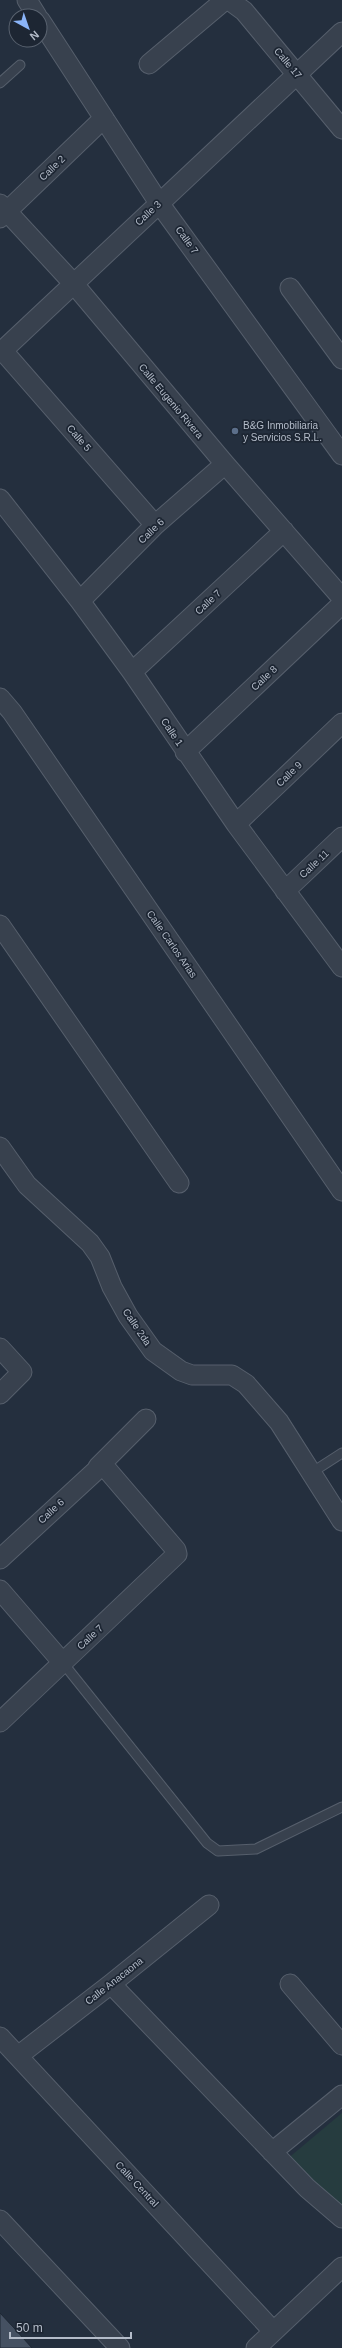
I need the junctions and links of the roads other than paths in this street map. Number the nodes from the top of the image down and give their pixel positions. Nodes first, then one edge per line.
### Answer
1 (225, 0) edge
2 (242, 4) edge
3 (48, 32) edge
4 (342, 32) edge
5 (149, 64) dead end
6 (20, 65) dead end
7 (296, 72) junction
8 (0, 82) edge
9 (104, 118) junction
10 (342, 129) edge
11 (159, 203) junction
12 (2, 211) edge
13 (73, 283) junction
14 (290, 288) dead end
15 (1, 352) edge
16 (342, 359) edge
17 (342, 455) edge
18 (225, 464) junction
19 (0, 499) edge
20 (156, 525) junction
21 (284, 531) junction
22 (342, 598) edge
23 (80, 601) junction
24 (342, 604) edge
25 (132, 672) junction
26 (0, 698) edge
27 (342, 723) edge
28 (186, 752) junction
29 (236, 824) junction
30 (342, 837) edge
31 (285, 891) junction
32 (0, 925) edge
33 (342, 967) edge
34 (0, 1147) edge
35 (179, 1183) dead end
36 (342, 1191) edge
37 (0, 1348) edge
38 (0, 1394) edge
39 (146, 1419) dead end
40 (342, 1453) edge
41 (101, 1466) junction
42 (311, 1473) junction
43 (342, 1521) edge
44 (0, 1559) edge
45 (0, 1590) edge
46 (63, 1663) junction
47 (0, 1722) edge
48 (342, 1807) edge
49 (209, 1905) dead end
50 (111, 1984) junction
51 (290, 1984) dead end
52 (0, 2037) edge
53 (342, 2045) edge
54 (18, 2056) junction
55 (342, 2095) edge
56 (272, 2152) junction
57 (342, 2218) edge
58 (0, 2220) edge
59 (342, 2267) edge
60 (273, 2331) junction
61 (120, 2348) edge
62 (256, 2348) edge

1 - 5 street
2 - 7 street, Calle 17
3 - 9 street, Calle 7
4 - 7 street, Calle 3
6 - 8 lane
7 - 10 street, Calle 17
7 - 11 street, Calle 3
9 - 11 street, Calle 7
9 - 12 street, Calle 2
11 - 13 street, Calle 3
11 - 17 street, Calle 7
12 - 13 street, Calle Eugenio Rivera
13 - 15 street, Calle 3
13 - 18 street, Calle Eugenio Rivera
14 - 16 street
15 - 20 street, Calle 5
18 - 20 street, Calle 6
18 - 21 street, Calle Eugenio Rivera
19 - 23 street, Calle 1
20 - 23 street, Calle 6
21 - 22 street, Calle Eugenio Rivera
21 - 25 street, Calle 7
23 - 25 street, Calle 1
24 - 28 street, Calle 8
25 - 28 street, Calle 1
26 - 36 street, Calle Carlos Arias
27 - 29 street, Calle 9
28 - 29 street, Calle 1
29 - 31 street, Calle 1
30 - 31 street, Calle 11
31 - 33 street, Calle 1
32 - 35 street
34 - 42 street, Calle 2da
37 - 38 street
39 - 41 street, Calle 6
40 - 42 lane
41 - 44 street, Calle 6
41 - 46 street, Calle 7
42 - 43 street, Calle 2da
45 - 46 street
46 - 47 street, Calle 7
46 - 48 lane
49 - 50 street, Calle Anacaona
50 - 54 street, Calle Anacaona
50 - 56 street
51 - 53 street
52 - 54 street, Calle Central
54 - 60 street, Calle Central
55 - 56 street
56 - 57 street
58 - 61 street
59 - 60 street
60 - 62 street

